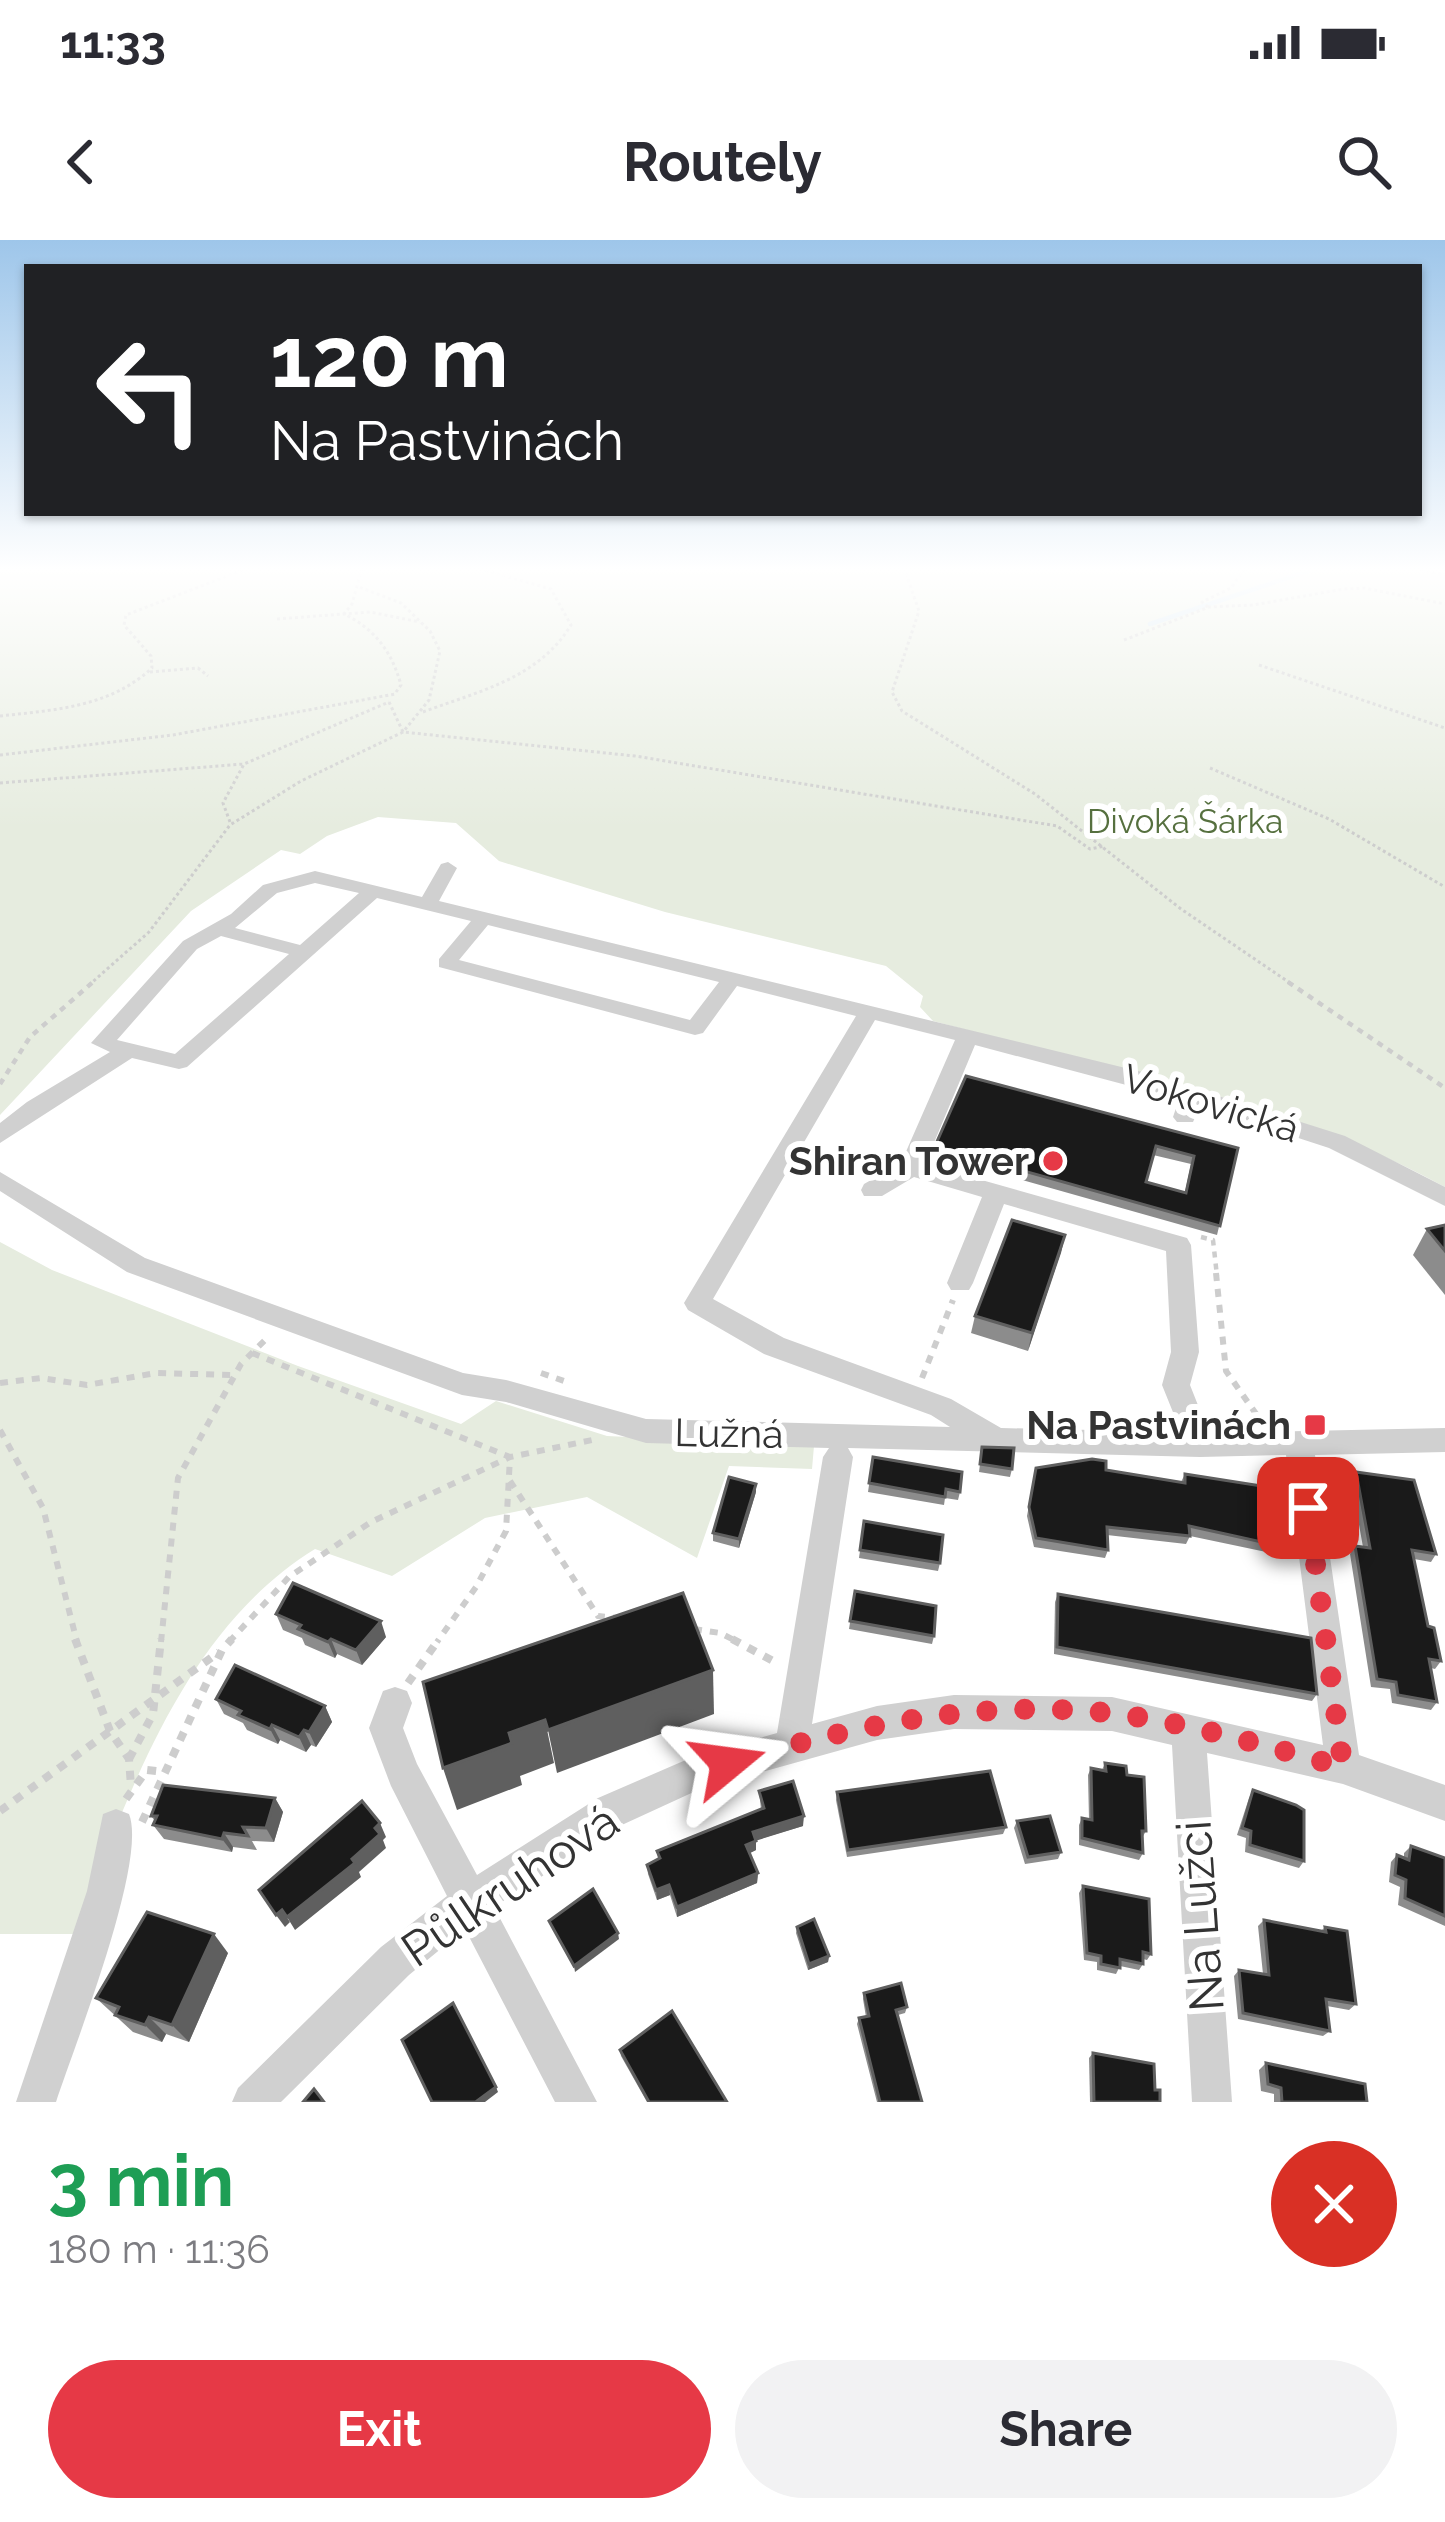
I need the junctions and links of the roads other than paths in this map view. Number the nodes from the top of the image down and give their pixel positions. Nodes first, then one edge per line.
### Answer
1 (448, 868) dead end
2 (373, 890) junction
3 (428, 904) junction
4 (485, 917) junction
5 (218, 929) junction
6 (303, 952) junction
7 (731, 979) junction
8 (869, 1012) junction
9 (967, 1038) junction
10 (129, 1050) junction
11 (0, 1135) edge
12 (911, 1168) junction
13 (0, 1180) edge
14 (873, 1190) dead end
15 (996, 1193) junction
16 (1445, 1197) edge
17 (960, 1283) road end
18 (997, 1440) junction
19 (1445, 1440) edge
20 (1199, 1445) junction
21 (1299, 1446) junction
22 (838, 1457) dead end
23 (395, 1702) road end
24 (1188, 1730) junction
25 (793, 1744) junction
26 (1343, 1767) junction
27 (1445, 1803) edge
28 (129, 1825) road end
29 (473, 1899) junction
30 (36, 2102) edge
31 (252, 2102) edge
32 (577, 2102) edge
33 (1212, 2102) edge

1 - 3 street
2 - 3 street, Vokovická
2 - 5 street, Vokovická
2 - 6 street
3 - 4 street, Vokovická
4 - 7 street, Vokovická
4 - 7 street
5 - 6 street
5 - 10 street, Vokovická
6 - 10 street
7 - 8 street, Vokovická
8 - 9 street, Vokovická
8 - 18 street
9 - 12 street
9 - 16 street, Vokovická
10 - 11 street
12 - 14 street
12 - 15 street
13 - 18 street, Lužná
15 - 17 street
15 - 20 street
18 - 20 street, Lužná
19 - 21 street, Lužná
20 - 21 street, Lužná
21 - 26 street
22 - 25 street
23 - 29 street
24 - 25 street, Půlkruhová
24 - 26 street, Půlkruhová
24 - 33 street, Na Lužci
25 - 29 street, Půlkruhová
26 - 27 street, Půlkruhová
28 - 30 street
29 - 31 street, Půlkruhová
29 - 32 street

